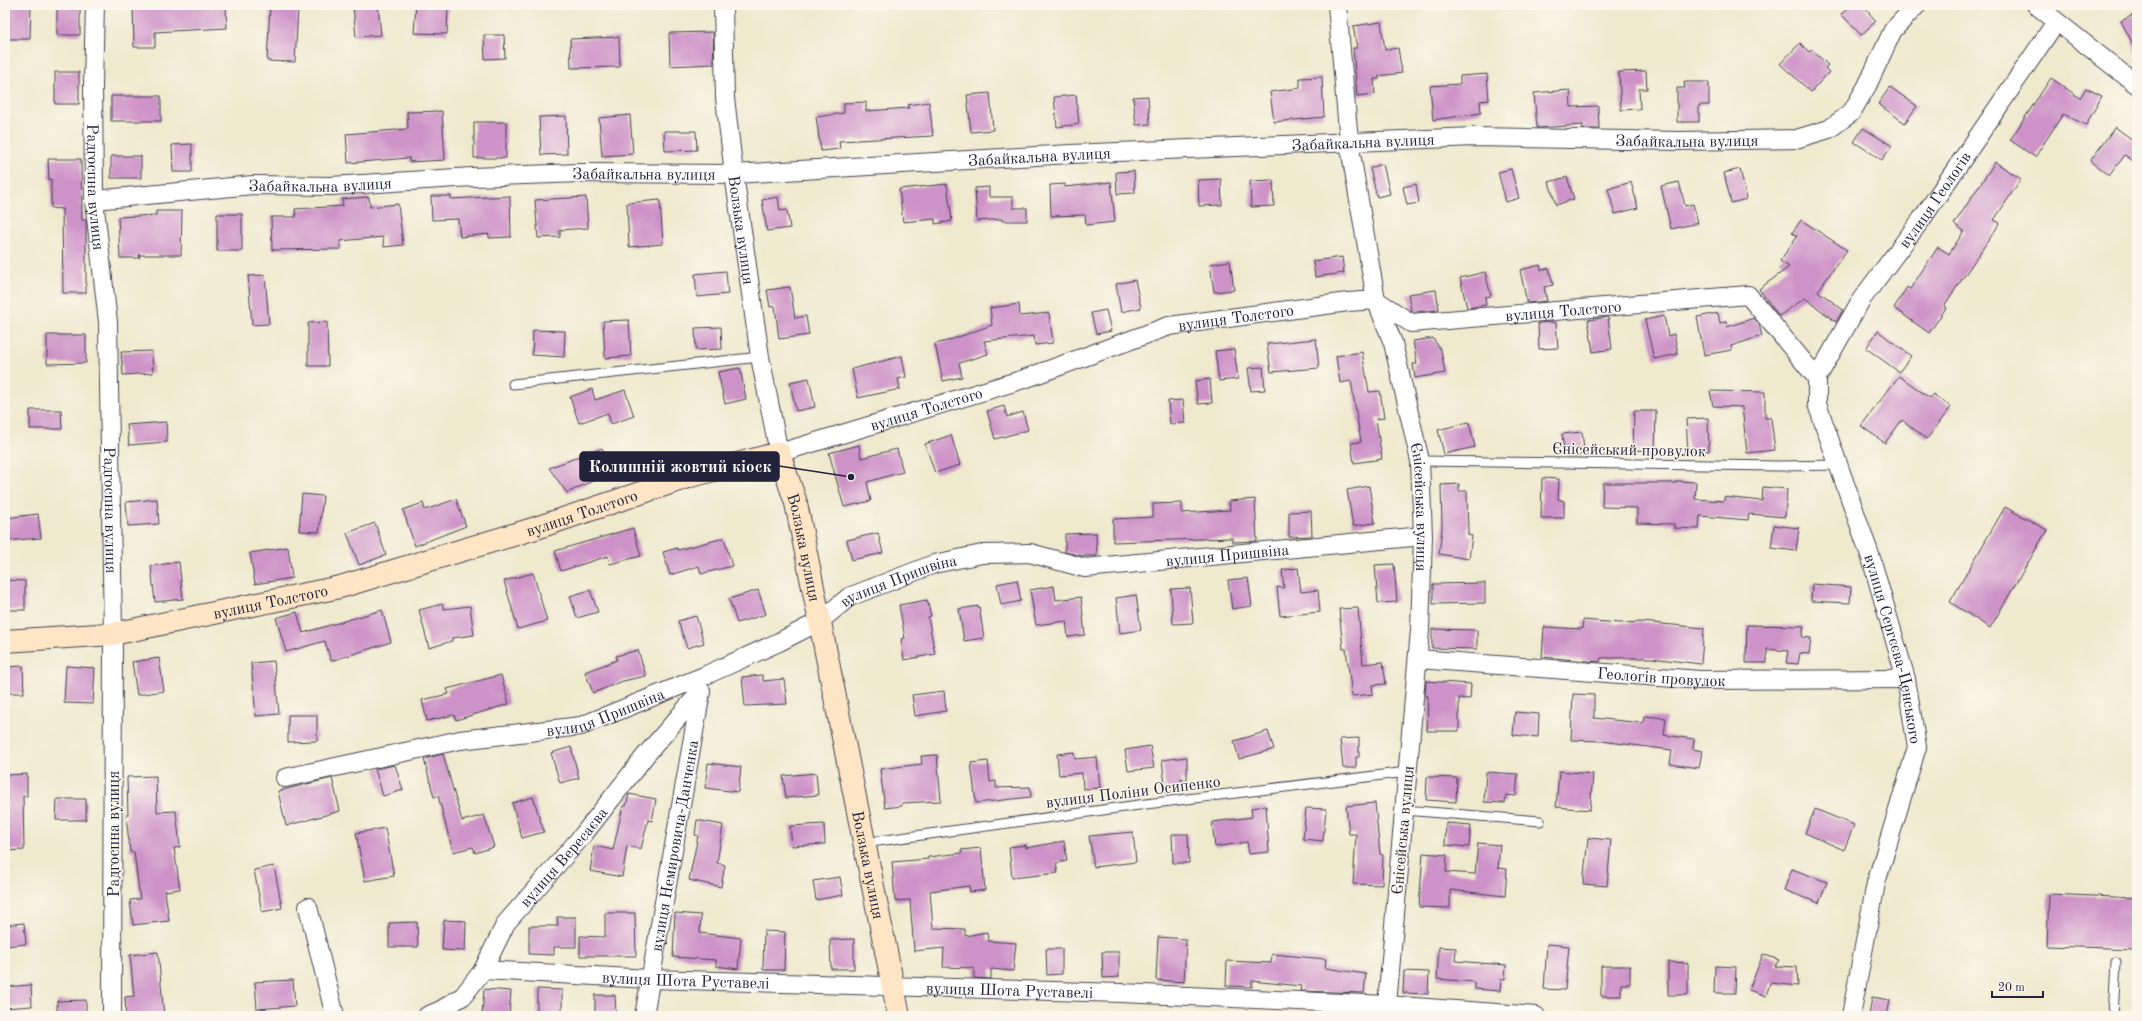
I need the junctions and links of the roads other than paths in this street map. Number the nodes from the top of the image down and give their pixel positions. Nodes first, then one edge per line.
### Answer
1 (95, 5) edge
2 (723, 5) edge
3 (1337, 5) edge
4 (1917, 5) edge
5 (2036, 5) edge
6 (2056, 22) junction
7 (2137, 85) edge
8 (1349, 142) junction
9 (734, 174) junction
10 (94, 200) junction
11 (1376, 300) junction
12 (760, 357) junction
13 (1816, 378) junction
14 (513, 384) dead end
15 (779, 453) junction
16 (1420, 461) junction
17 (1838, 465) junction
18 (1423, 536) junction
19 (820, 621) junction
20 (113, 634) junction
21 (5, 641) edge
22 (1418, 659) junction
23 (1906, 679) junction
24 (703, 684) junction
25 (1407, 772) junction
26 (285, 778) dead end
27 (1404, 810) junction
28 (1540, 821) dead end
29 (864, 842) junction
30 (308, 908) dead end
31 (2116, 962) dead end
32 (483, 970) junction
33 (650, 979) junction
34 (893, 988) junction
35 (1386, 1011) edge
36 (112, 1016) edge
37 (335, 1016) edge
38 (426, 1016) edge
39 (644, 1016) edge
40 (899, 1016) edge
41 (1536, 1016) edge
42 (1851, 1016) edge
43 (2113, 1016) edge

1 - 10 street, Радгоспна вулиця
2 - 9 street, Волзька вулиця
3 - 8 street, Єнісейська вулиця
4 - 8 street, Забайкальна вулиця
5 - 6 street
6 - 7 street
6 - 13 street, вулиця Геологів
8 - 9 street, Забайкальна вулиця
8 - 11 street, Єнісейська вулиця
9 - 10 street, Забайкальна вулиця
9 - 12 street, Волзька вулиця
10 - 20 street, Радгоспна вулиця
11 - 13 street, вулиця Толстого
11 - 15 street, вулиця Толстого
11 - 16 street, Єнісейська вулиця
12 - 14 lane
12 - 15 street, Волзька вулиця
13 - 17 street, вулиця Сергєєва-Ценського
15 - 19 street, Волзька вулиця
15 - 20 street, вулиця Толстого
16 - 17 lane, Єнісейський провулок
16 - 18 street, Єнісейська вулиця
17 - 23 street, вулиця Сергєєва-Ценського
18 - 19 street, вулиця Пришвіна
18 - 22 street, Єнісейська вулиця
19 - 24 street, вулиця Пришвіна
19 - 29 street, Волзька вулиця
20 - 21 street, вулиця Толстого
20 - 36 street, Радгоспна вулиця
22 - 23 street, Геологів провулок
22 - 25 street, Єнісейська вулиця
23 - 42 street, вулиця Сергєєва-Ценського
24 - 26 street, вулиця Пришвіна
24 - 32 street, вулиця Вересаєва
24 - 33 street, вулиця Немировича-Данченка
25 - 27 street, Єнісейська вулиця
25 - 29 lane, вулиця Поліни Осипенко
27 - 28 lane
27 - 35 street, Єнісейська вулиця
29 - 34 street, Волзька вулиця
30 - 37 street
31 - 43 lane
32 - 33 street, вулиця Шота Руставелі
32 - 38 street, вулиця Вересаєва
33 - 34 street, вулиця Шота Руставелі
33 - 39 street, вулиця Немировича-Данченка
34 - 35 street, вулиця Шота Руставелі
34 - 40 street, Волзька вулиця
35 - 41 street, вулиця Шота Руставелі

